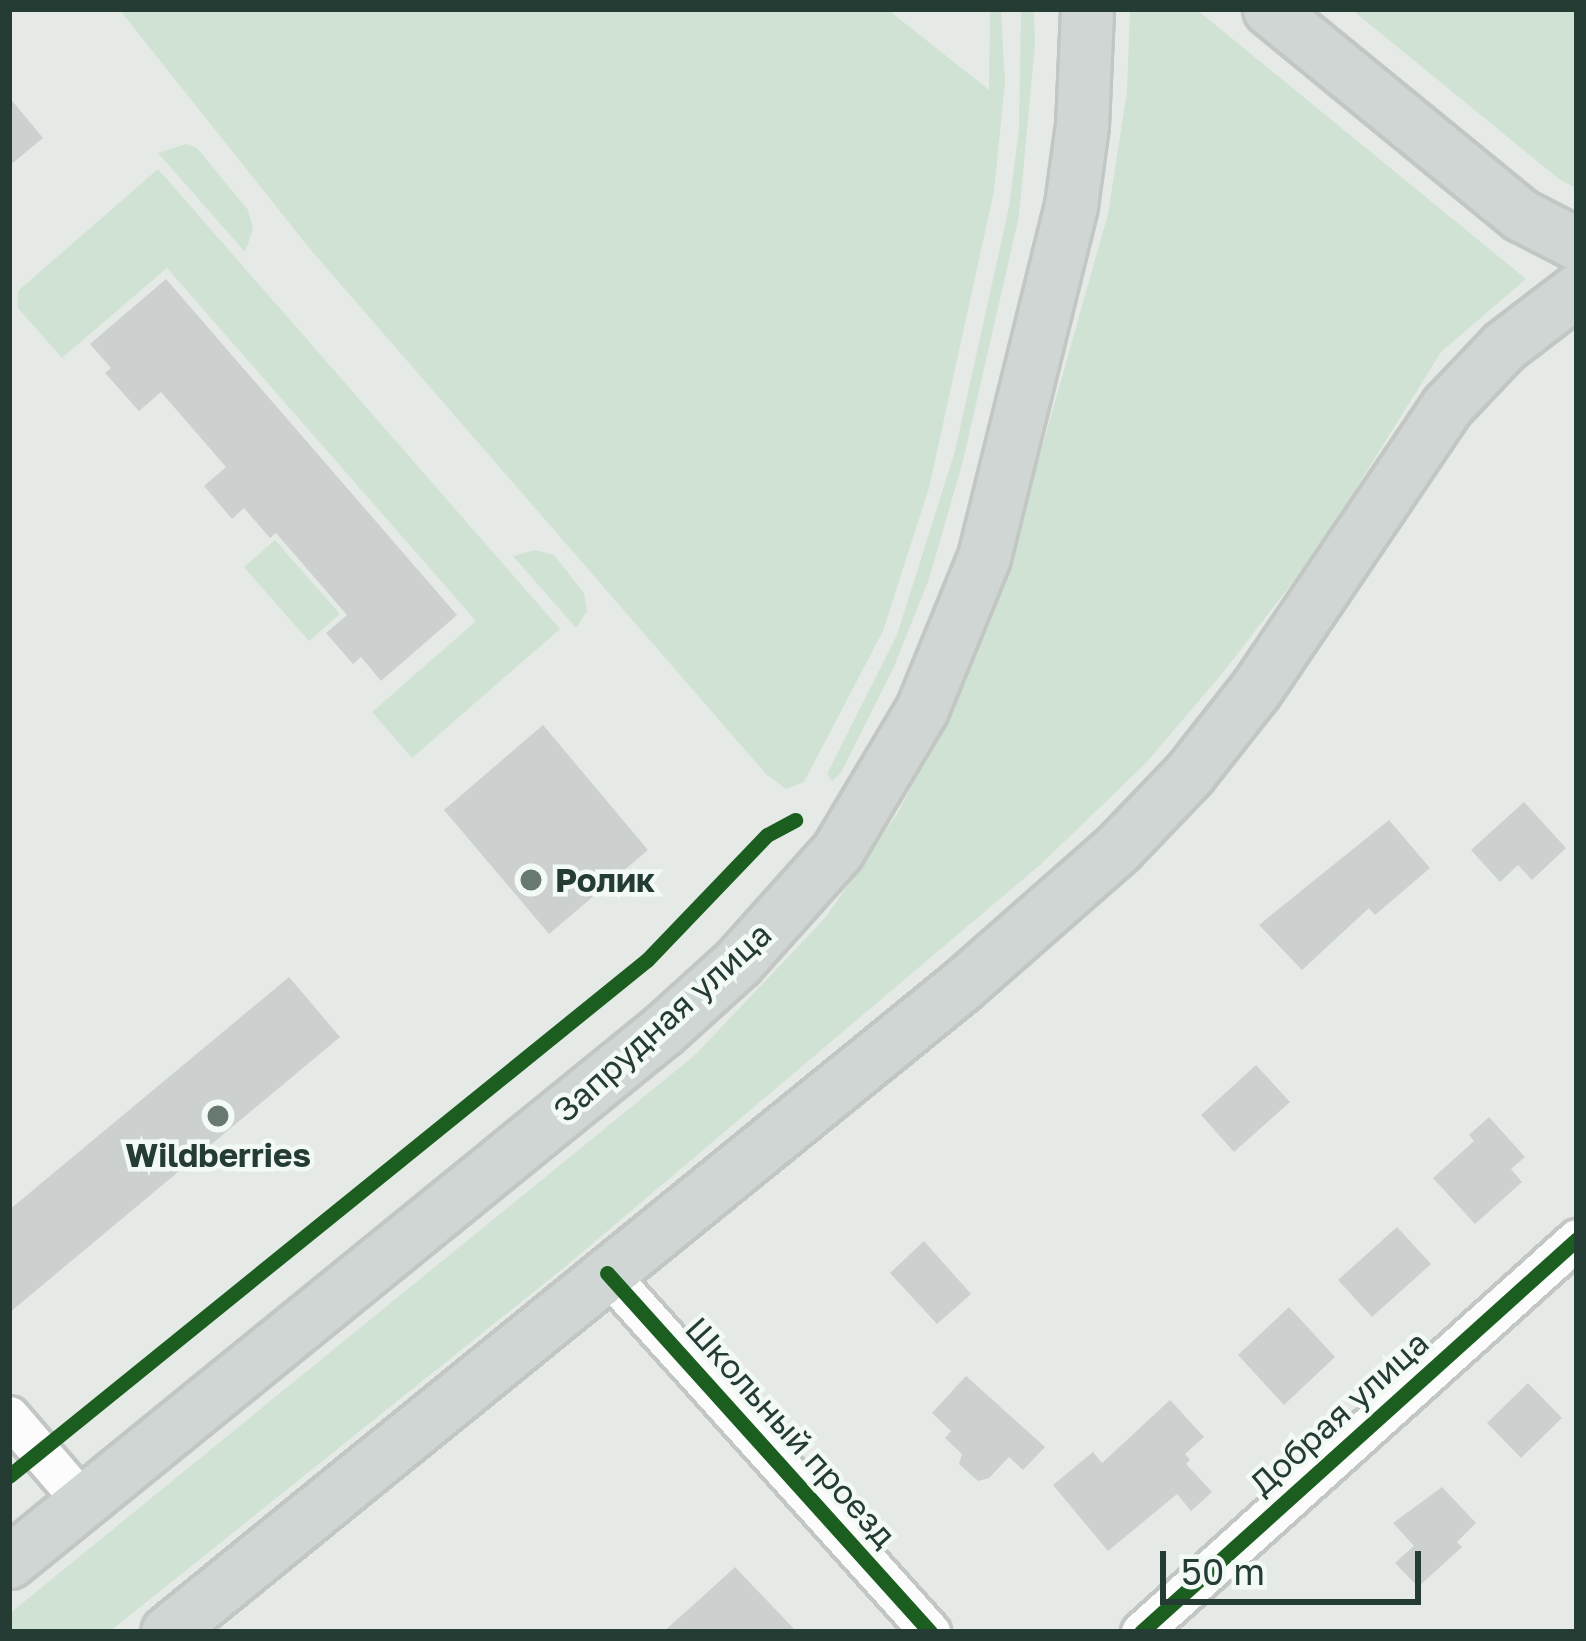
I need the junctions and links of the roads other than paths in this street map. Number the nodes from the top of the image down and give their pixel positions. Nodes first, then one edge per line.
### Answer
1 (1087, 9) edge
2 (1269, 9) edge
3 (1577, 244) edge
4 (1577, 290) edge
5 (1577, 1239) edge
6 (607, 1273) junction
7 (9, 1415) edge
8 (82, 1502) junction
9 (9, 1562) edge
10 (167, 1632) edge
11 (930, 1632) edge
12 (1141, 1632) edge

1 - 8 main road, Запрудная улица
2 - 3 main road
4 - 6 main road
5 - 12 street, Добрая улица
6 - 10 main road
6 - 11 street, Школьный проезд
7 - 8 street
8 - 9 main road, Запрудная улица

